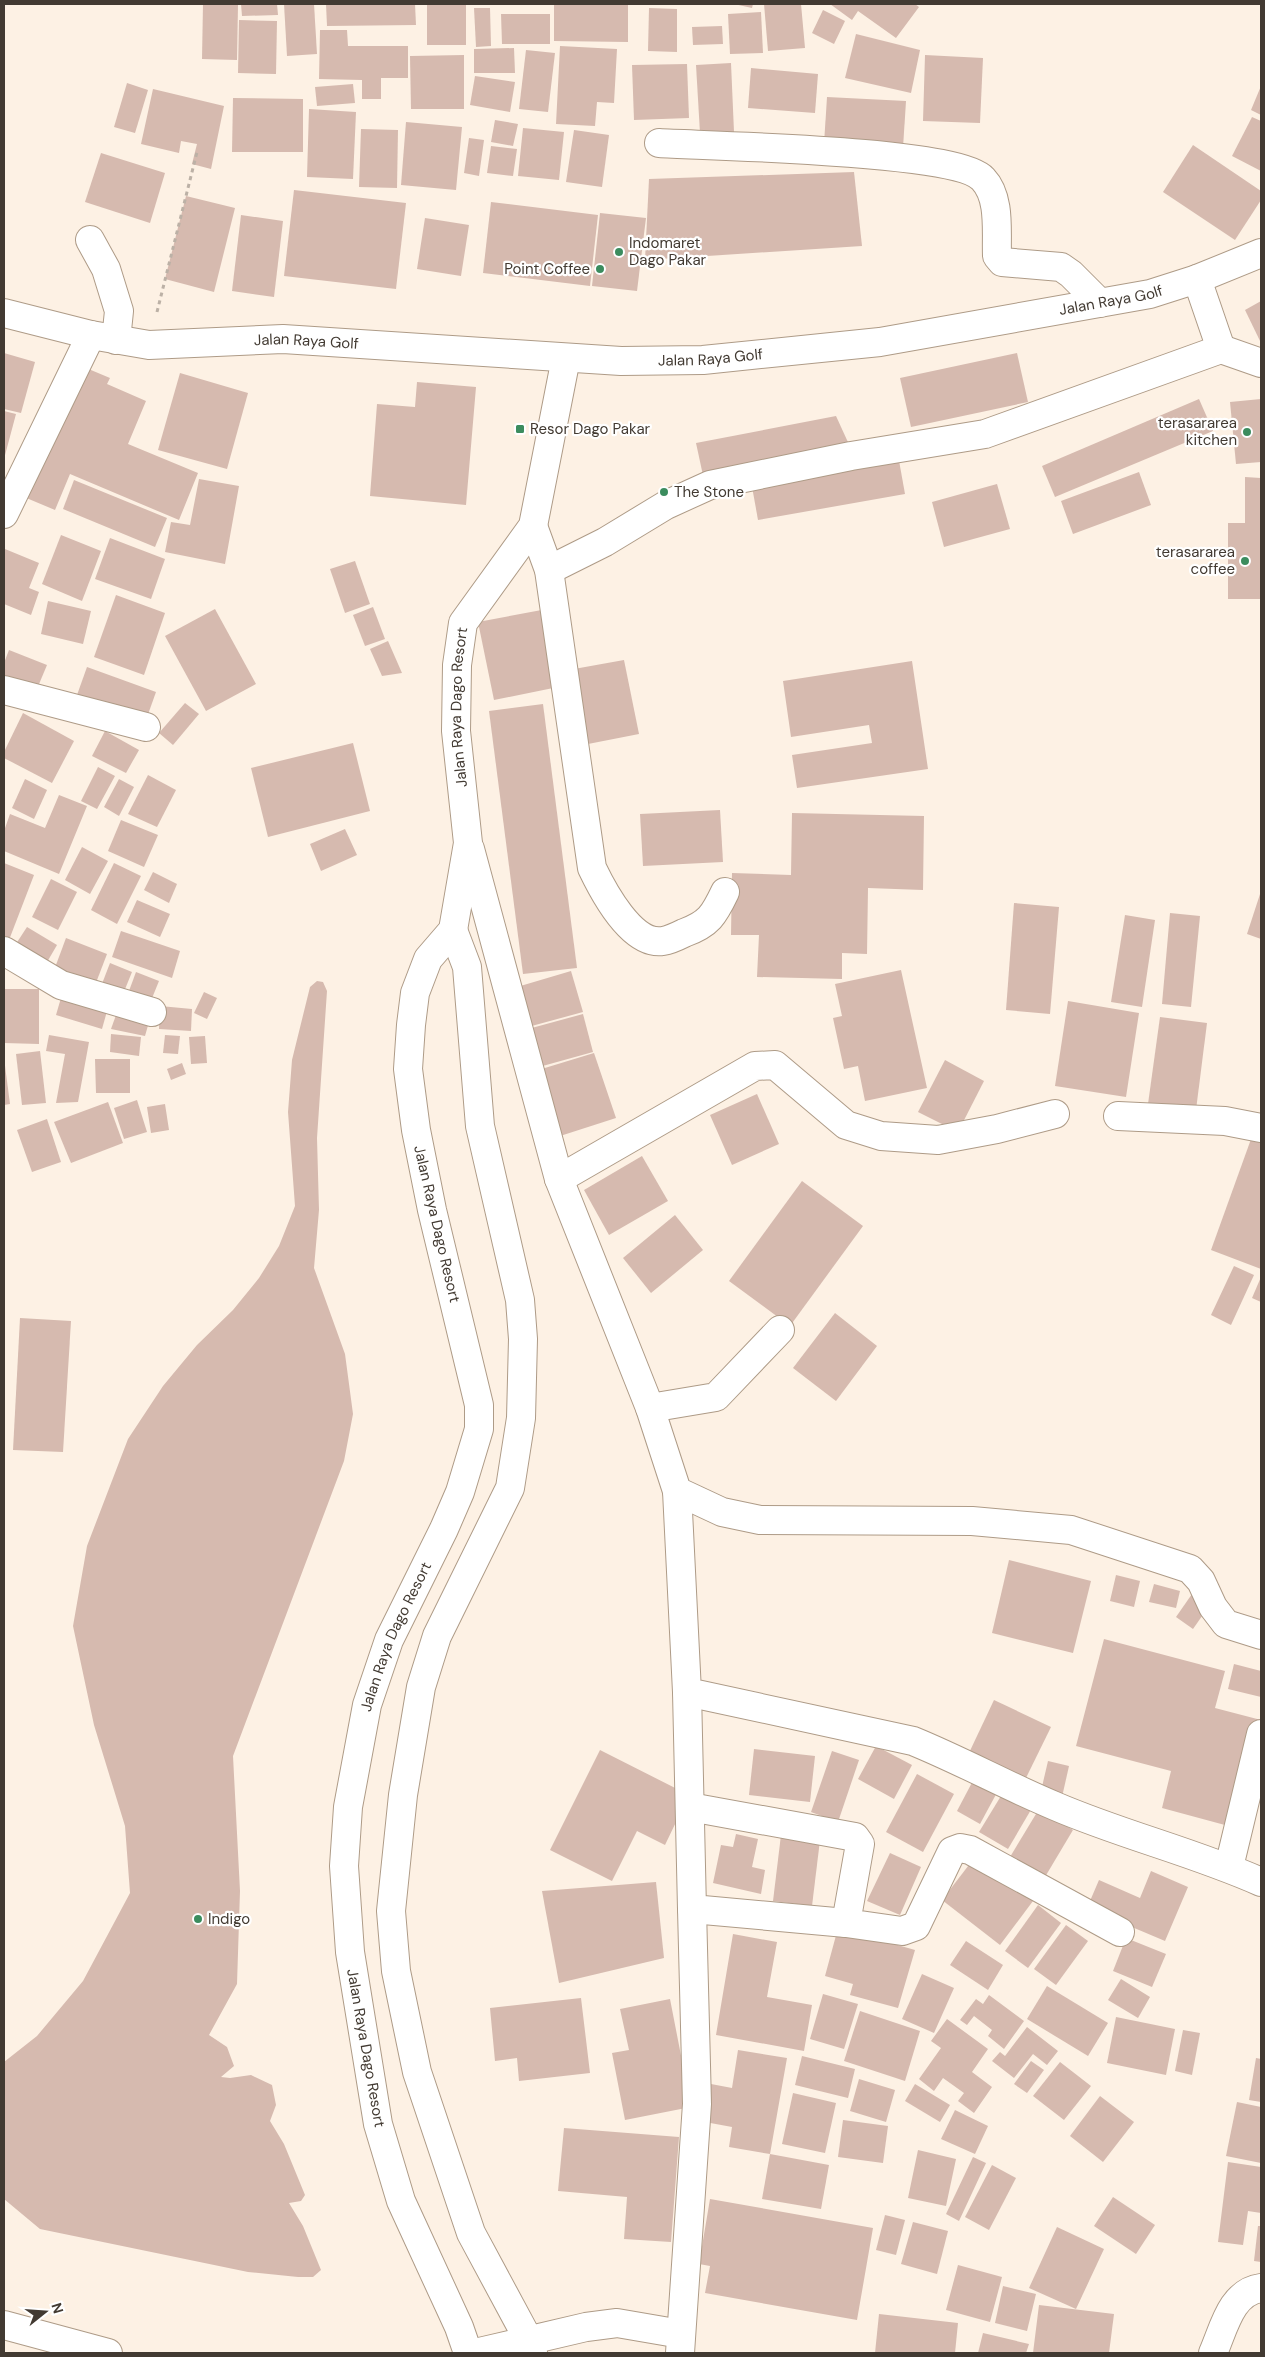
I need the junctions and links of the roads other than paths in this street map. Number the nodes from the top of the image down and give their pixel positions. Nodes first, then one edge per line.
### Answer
1 (659, 143) dead end
2 (90, 240) dead end
3 (1261, 253) edge
4 (1197, 279) junction
5 (1100, 303) junction
6 (4, 313) edge
7 (103, 338) junction
8 (1221, 349) junction
9 (566, 358) junction
10 (1261, 363) edge
11 (4, 514) edge
12 (533, 526) junction
13 (550, 570) junction
14 (4, 690) edge
15 (146, 727) dead end
16 (468, 843) junction
17 (725, 892) dead end
18 (453, 930) junction
19 (4, 951) edge
20 (152, 1012) dead end
21 (1055, 1114) dead end
22 (1118, 1116) dead end
23 (1261, 1128) edge
24 (559, 1179) junction
25 (780, 1330) dead end
26 (650, 1408) junction
27 (677, 1491) junction
28 (1261, 1635) edge
29 (687, 1692) junction
30 (1261, 1734) edge
31 (690, 1807) junction
32 (1228, 1867) junction
33 (1261, 1882) edge
34 (692, 1909) junction
35 (846, 1923) junction
36 (1120, 1932) dead end
37 (1261, 2288) edge
38 (4, 2325) edge
39 (681, 2344) edge
40 (531, 2346) edge
41 (108, 2353) edge
42 (468, 2353) edge
43 (475, 2353) edge
44 (1213, 2353) edge

1 - 5 street
2 - 7 street
3 - 4 street, Jalan Raya Golf
4 - 5 street, Jalan Raya Golf
4 - 8 street
5 - 9 street, Jalan Raya Golf
6 - 7 street, Jalan Raya Golf
7 - 9 street, Jalan Raya Golf
7 - 11 street
8 - 10 street
8 - 13 street
9 - 12 street, Jalan Raya Dago Resort
12 - 13 street
12 - 16 street, Jalan Raya Dago Resort
13 - 17 street
14 - 15 street
16 - 18 street, Jalan Raya Dago Resort
16 - 24 street
18 - 40 street
18 - 42 street, Jalan Raya Dago Resort
19 - 20 street
21 - 24 street
22 - 23 street
24 - 26 street
25 - 26 street
26 - 27 street
27 - 28 street
27 - 29 street
29 - 31 street
29 - 32 street
30 - 32 street
31 - 34 street
31 - 35 street
32 - 33 street
34 - 35 street
34 - 39 street
35 - 36 street
37 - 44 street
38 - 41 street
39 - 40 street
40 - 43 street

